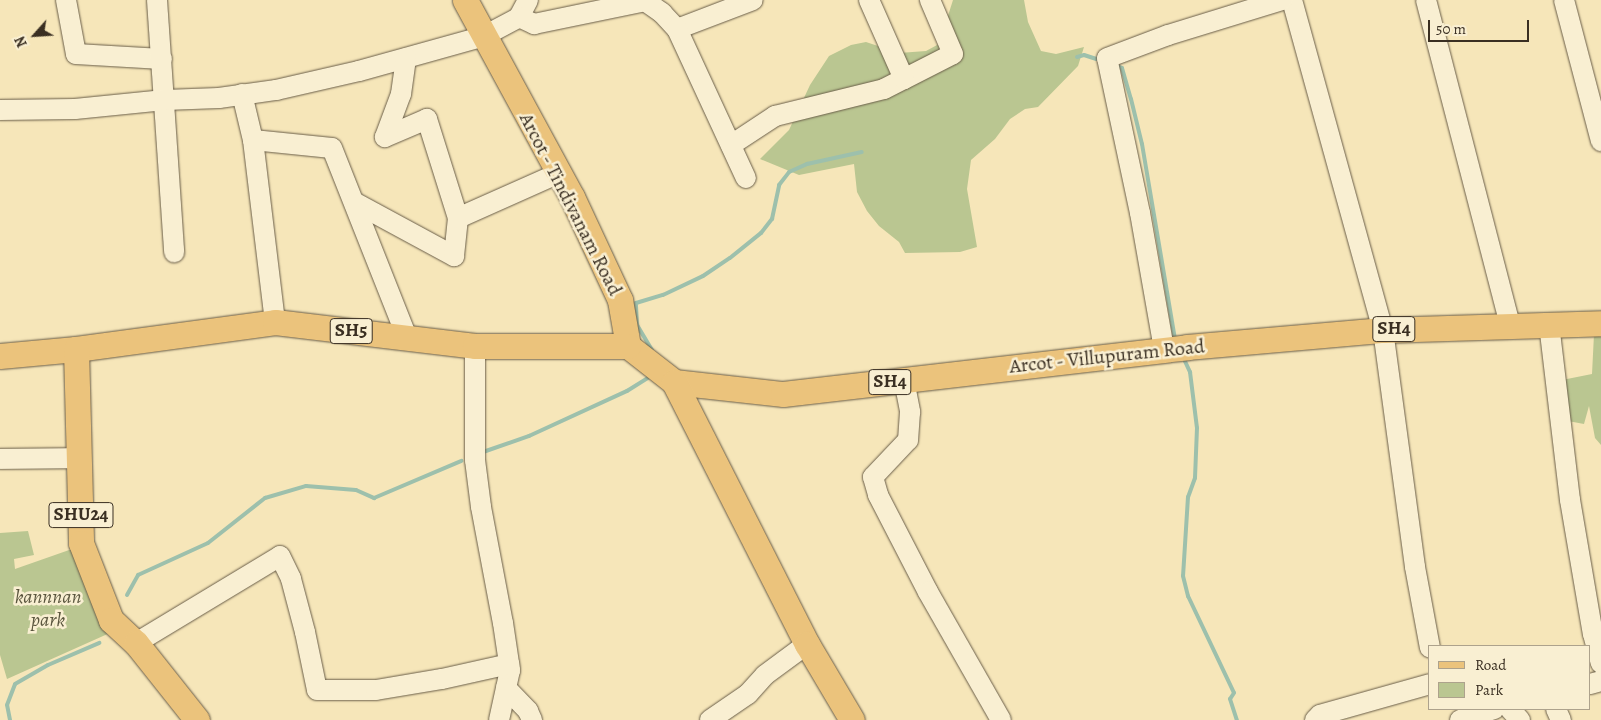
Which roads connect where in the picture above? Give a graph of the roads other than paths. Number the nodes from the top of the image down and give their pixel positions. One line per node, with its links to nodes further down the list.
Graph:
1 (66, 0): 16 (street)
2 (157, 0): 16 (street)
3 (465, 0): 14 (main road, Arcot - Tindivanam Road)
4 (868, 0): 17 (street)
5 (930, 0): 17 (street)
6 (1282, 0): 37 (street)
7 (1292, 0): 33 (street)
8 (1426, 0): 31 (street)
9 (1564, 0): 22 (street)
10 (645, 1): 12 (street); 13 (street)
11 (745, 1): 13 (street)
12 (524, 9): 14 (street)
13 (677, 29): 23 (street)
14 (484, 36): 15 (street); 24 (main road, Arcot - Tindivanam Road)
15 (406, 58): 18 (street); 27 (street)
16 (162, 59): 19 (street)
17 (904, 79): 23 (street)
18 (242, 94): 19 (street); 21 (street)
19 (165, 100): 20 (street); 28 (street)
20 (0, 110)
21 (254, 140): 26 (street); 29 (street)
22 (1601, 141)
23 (731, 145): 25 (street)
24 (559, 173): 27 (street); 36 (main road, Arcot - Tindivanam Road)
25 (746, 178)
26 (354, 202): 27 (street); 34 (street)
27 (458, 218)
28 (174, 252)
29 (275, 322): 34 (main road, SH5); 38 (main road, SH5)
30 (1601, 323): 32 (main road, Arcot - Villupuram Road / SH4)
31 (1510, 324): 32 (main road, Arcot - Villupuram Road / SH4); 33 (main road, Arcot - Villupuram Road / SH4)
32 (1549, 324): 47 (street)
33 (1384, 330): 37 (main road, Arcot - Villupuram Road / SH4); 46 (street)
34 (407, 337): 35 (main road, SH5)
35 (475, 346): 36 (main road, SH5); 49 (street)
36 (628, 346): 41 (main road)
37 (1176, 348): 40 (main road, Arcot - Villupuram Road / SH4)
38 (76, 349): 39 (main road); 42 (main road, SHU24)
39 (0, 356)
40 (904, 380): 41 (main road, Arcot - Villupuram Road / SH4); 59 (street)
41 (674, 382): 45 (main road)
42 (80, 458): 43 (street); 44 (main road, SHU24)
43 (0, 459)
44 (136, 643): 49 (street); 54 (main road, SHU24)
45 (807, 644): 57 (street); 58 (main road)
46 (1429, 645)
47 (1592, 645): 48 (street)
48 (1601, 663)
49 (509, 664): 51 (street)
50 (1428, 685): 60 (street)
51 (506, 688): 55 (street); 56 (street)
52 (1491, 710): 61 (street)
53 (1511, 710): 62 (street)
54 (196, 720)
55 (499, 720)
56 (532, 720)
57 (710, 720)
58 (852, 720)
59 (1001, 720)
60 (1315, 720)
61 (1460, 720)
62 (1520, 720)

